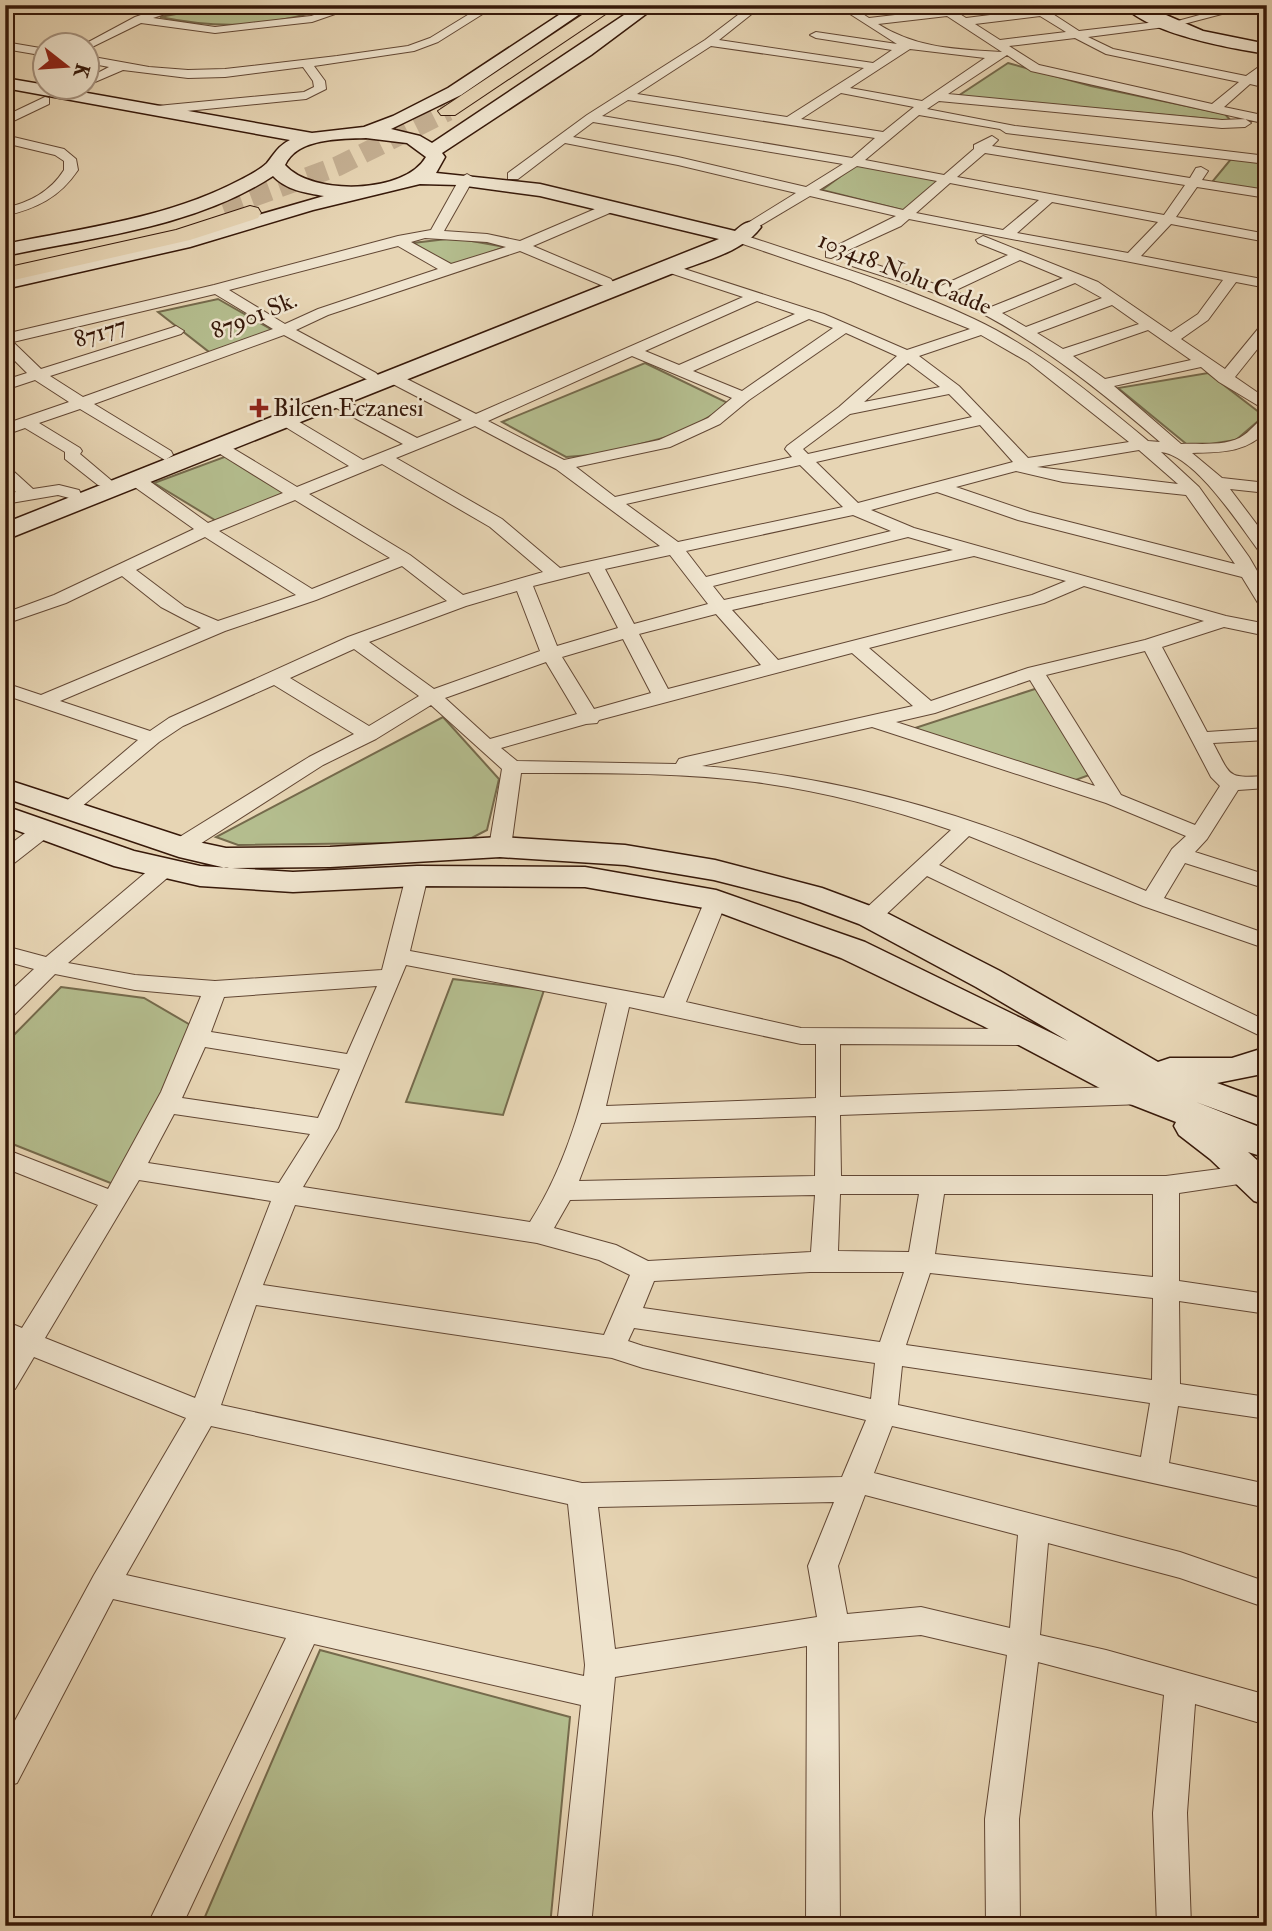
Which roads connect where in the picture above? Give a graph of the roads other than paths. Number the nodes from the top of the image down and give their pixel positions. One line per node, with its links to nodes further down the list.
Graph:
1 (13, 5): 16 (street)
2 (187, 5): 21 (street)
3 (356, 5): 21 (street)
4 (585, 5): 63 (street)
5 (610, 5): 63 (main road)
6 (631, 5): 64 (main road)
7 (650, 5): 64 (street)
8 (758, 5): 28 (street)
9 (872, 5): 19 (street)
10 (1031, 5): 18 (street)
11 (1131, 5): 24 (street)
12 (1149, 5): 24 (street)
13 (464, 7): 15 (street)
14 (1246, 7): 20 (street); 24 (street)
15 (489, 8): 37 (street)
16 (5, 9)
17 (943, 9): 22 (street); 23 (street)
18 (1043, 12): 23 (street); 26 (street)
19 (842, 13): 22 (street); 25 (street)
20 (1267, 13)
21 (139, 19): 27 (street)
22 (866, 22): 31 (street)
23 (965, 22): 34 (street)
24 (1173, 23): 26 (street); 29 (street); 32 (street)
25 (816, 35): 31 (street); 35 (street)
26 (1077, 35): 34 (street); 38 (street)
27 (102, 38)
28 (709, 42): 35 (street); 51 (street)
29 (1267, 43)
30 (5, 45): 33 (street)
31 (905, 47): 34 (street); 41 (street)
32 (1267, 49)
33 (32, 50)
34 (997, 50): 48 (street); 53 (street)
35 (789, 54): 41 (street)
36 (102, 63): 40 (street)
37 (306, 63): 40 (street); 61 (street)
38 (1162, 63): 42 (street); 48 (street)
39 (1267, 64): 44 (street)
40 (121, 66): 43 (street)
41 (872, 66): 49 (street)
42 (1201, 71): 44 (street); 54 (street)
43 (102, 75)
44 (1248, 80): 46 (street); 59 (street)
45 (5, 83): 47 (street)
46 (1267, 84)
47 (32, 86)
48 (1118, 88): 54 (street)
49 (838, 89): 60 (street); 66 (street)
50 (5, 93): 55 (street)
51 (628, 96): 62 (street); 66 (street)
52 (102, 97): 61 (street)
53 (938, 97): 58 (street); 60 (street)
54 (1160, 97): 59 (street)
55 (32, 98)
56 (43, 102): 65 (street)
57 (50, 102): 79 (street)
58 (1025, 105): 68 (street); 72 (street)
59 (1216, 107): 67 (street)
60 (920, 108): 68 (street); 70 (street)
61 (157, 110): 73 (street)
62 (590, 118): 74 (street); 78 (street)
63 (432, 119): 64 (street); 69 (street)
64 (471, 119): 76 (street)
65 (5, 121)
66 (790, 121): 70 (street)
67 (1267, 121): 72 (street)
68 (1007, 128): 72 (street); 75 (street)
69 (366, 132): 73 (street); 76 (street)
70 (884, 136): 78 (street)
71 (5, 138): 91 (street)
72 (1217, 138): 77 (street); 84 (street)
73 (312, 139): 79 (street)
74 (564, 139): 80 (street); 86 (street)
75 (979, 148): 83 (street); 84 (street)
76 (434, 156): 80 (street); 81 (street)
77 (1267, 160)
78 (855, 162): 83 (street); 86 (street)
79 (276, 163): 85 (street); 89 (street)
80 (513, 176): 98 (street)
81 (419, 178): 82 (street, 103418 Nolu Cadde); 85 (street)
82 (467, 178): 90 (street, 103418 Nolu Cadde); 97 (street)
83 (944, 178): 88 (street); 94 (street)
84 (1194, 181): 87 (street); 95 (street)
85 (370, 191): 93 (street)
86 (811, 191): 94 (street); 98 (street)
87 (1267, 194)
88 (1049, 198): 95 (street); 99 (street)
89 (229, 199): 93 (street); 103 (street); 107 (main road)
90 (614, 206): 98 (street, 103418 Nolu Cadde); 102 (street, 87901 Sk.)
91 (5, 212)
92 (250, 213): 110 (main road)
93 (286, 213): 114 (street)
94 (904, 215): 96 (street); 104 (street)
95 (1167, 220): 100 (street); 106 (street)
96 (938, 222): 99 (street); 105 (street)
97 (436, 233): 101 (street); 102 (street)
98 (737, 233): 104 (street); 108 (street); 113 (street); 127 (street, 103418 Nolu Cadde)
99 (1007, 234): 106 (street)
100 (1267, 238)
101 (398, 240): 109 (street); 116 (street)
102 (521, 246): 109 (street, 87901 Sk.); 113 (street)
103 (5, 250)
104 (831, 254): 117 (street)
105 (1019, 254): 111 (street); 117 (street)
106 (1132, 257): 112 (street)
107 (5, 260)
108 (669, 268): 118 (street); 139 (street)
109 (449, 269): 126 (street, 87901 Sk.)
110 (5, 275)
111 (1077, 277): 119 (street); 121 (street)
112 (1233, 278): 115 (street); 130 (street)
113 (606, 282): 139 (street)
114 (5, 283)
115 (1267, 284)
116 (217, 289): 120 (street); 126 (street)
117 (942, 291): 121 (street)
118 (754, 297): 122 (street); 132 (street)
119 (1114, 299): 123 (street); 129 (street)
120 (149, 305): 128 (street); 131 (street)
121 (991, 312): 129 (street)
122 (807, 314): 125 (street); 137 (street)
123 (1152, 324): 130 (street); 134 (street)
124 (1267, 327): 140 (street)
125 (843, 328): 133 (street); 144 (street)
126 (287, 329): 135 (street, 87901 Sk.); 139 (street)
127 (982, 330): 133 (street); 159 (street, 103418 Nolu Cadde)
128 (176, 331): 135 (street); 138 (street, 87177)
129 (1026, 332): 134 (street)
130 (1172, 338): 136 (street)
131 (5, 341): 138 (street)
132 (630, 350): 137 (street); 151 (street)
133 (907, 355): 143 (street); 148 (street)
134 (1062, 355): 141 (street)
135 (211, 357): 146 (street, 87901 Sk.)
136 (1202, 362): 140 (street); 141 (street)
137 (681, 370): 144 (street)
138 (39, 376): 142 (street, 87177); 146 (street)
139 (382, 377): 145 (street); 151 (street); 161 (street)
140 (1225, 379): 147 (street)
141 (1102, 384): 160 (street)
142 (5, 385)
143 (953, 389): 148 (street); 150 (street)
144 (743, 397): 164 (street)
145 (335, 401): 149 (street); 157 (street)
146 (81, 403): 153 (street, 87901 Sk.); 161 (street)
147 (1267, 406)
148 (845, 410): 163 (street)
149 (285, 420): 158 (street); 166 (street)
150 (982, 420): 163 (street); 165 (street)
151 (474, 421): 157 (street); 164 (street)
152 (1267, 422): 155 (street)
153 (27, 423): 154 (street, 87901 Sk.); 169 (street)
154 (5, 430)
155 (1249, 440): 156 (street); 160 (street)
156 (1267, 444)
157 (417, 445): 162 (street)
158 (218, 446): 168 (street); 174 (street)
159 (1142, 446): 160 (street); 165 (street); 173 (street, 103418 Nolu Cadde)
160 (1177, 449): 170 (street)
161 (165, 454): 169 (street)
162 (382, 457): 166 (street); 192 (street)
163 (802, 459): 178 (street); 179 (street)
164 (562, 465): 178 (street)
165 (1020, 465): 171 (street); 173 (street)
166 (362, 466): 174 (street)
167 (5, 473): 176 (street)
168 (135, 479): 182 (street); 184 (street)
169 (104, 481): 175 (street)
170 (1217, 483): 172 (street); 181 (street)
171 (938, 487): 179 (street); 191 (street)
172 (1267, 488)
173 (1193, 491): 191 (street, 103418 Nolu Cadde)
174 (297, 493): 182 (street); 188 (street)
175 (73, 494): 176 (street); 180 (street)
176 (28, 495): 177 (street)
177 (5, 499)
178 (614, 502): 185 (street)
179 (855, 509): 183 (street); 185 (street)
180 (5, 521)
181 (1259, 529): 186 (street)
182 (206, 530): 190 (street); 196 (street)
183 (908, 532): 187 (street); 195 (street)
184 (5, 533)
185 (674, 548): 189 (street); 195 (street)
186 (1267, 550)
187 (971, 551): 193 (street); 199 (street)
188 (404, 559): 196 (street); 197 (street)
189 (594, 565): 192 (street); 204 (street)
190 (122, 568): 200 (street); 202 (street)
191 (1248, 573): 198 (street, 103418 Nolu Cadde)
192 (556, 574): 194 (street)
193 (1083, 580): 201 (street); 207 (street)
194 (523, 583): 197 (street); 208 (street)
195 (701, 584): 199 (street)
196 (310, 596): 202 (street)
197 (460, 602): 205 (street)
198 (1267, 604)
199 (720, 607): 204 (street); 209 (street)
200 (5, 619)
201 (1223, 621): 203 (street); 206 (street)
202 (218, 627): 215 (street)
203 (1267, 630)
204 (629, 631): 208 (street); 214 (street)
205 (355, 641): 211 (street); 213 (street)
206 (1151, 644): 210 (street); 222 (street)
207 (855, 646): 209 (street); 216 (street)
208 (551, 654): 213 (street); 217 (street)
209 (773, 667): 214 (street)
210 (1035, 672): 216 (street); 229 (street)
211 (275, 677): 220 (street); 221 (street)
212 (5, 689): 215 (street)
213 (432, 695): 220 (street); 223 (street)
214 (662, 696): 217 (street)
215 (43, 701): 221 (street)
216 (928, 709): 218 (street)
217 (590, 719): 223 (street)
218 (873, 721): 225 (street); 229 (street)
219 (1267, 734): 222 (street)
220 (369, 735): 236 (street)
221 (152, 738): 231 (street)
222 (1200, 738): 227 (street)
223 (486, 746): 224 (street)
224 (512, 767): 225 (street); 234 (street)
225 (663, 769): 232 (street)
226 (1267, 782): 227 (street)
227 (1231, 783): 233 (street)
228 (5, 788): 231 (street)
229 (1113, 799): 233 (street)
230 (5, 815): 231 (street)
231 (55, 819): 236 (street); 237 (street)
232 (966, 827): 238 (street); 242 (street)
233 (1200, 834): 235 (street)
234 (500, 847): 236 (street); 243 (street)
235 (1180, 855): 240 (street); 242 (street)
236 (173, 857): 239 (street); 247 (street)
237 (5, 859)
238 (924, 866): 243 (street); 252 (street)
239 (417, 876): 241 (street); 246 (street)
240 (1267, 882)
241 (716, 900): 250 (street); 254 (street)
242 (1151, 901): 244 (street)
243 (870, 917): 258 (street)
244 (1267, 942)
245 (5, 953): 247 (street)
246 (394, 966): 248 (street); 249 (street); 257 (street)
247 (49, 967): 248 (street); 251 (street)
248 (215, 989): 255 (street)
249 (620, 997): 250 (street); 261 (street)
250 (672, 1007): 253 (street)
251 (5, 1010)
252 (1267, 1031)
253 (828, 1036): 254 (street); 260 (street)
254 (1030, 1037): 258 (street)
255 (199, 1038): 257 (street); 259 (street)
256 (1267, 1059): 258 (street)
257 (353, 1063): 263 (street)
258 (1148, 1089): 260 (street); 262 (street); 266 (street)
259 (166, 1104): 263 (street); 265 (street)
260 (828, 1105): 261 (street); 267 (street)
261 (592, 1115): 270 (street)
262 (1267, 1115)
263 (326, 1128): 271 (street)
264 (5, 1158): 272 (street)
265 (134, 1170): 271 (street); 272 (street)
266 (1261, 1170): 269 (street)
267 (828, 1185): 268 (street); 270 (street); 274 (street)
268 (933, 1185): 269 (street); 275 (street)
269 (1166, 1185): 277 (street)
270 (563, 1191): 273 (street)
271 (286, 1194): 273 (street); 278 (street)
272 (113, 1201): 281 (street)
273 (537, 1233): 276 (street)
274 (824, 1263): 275 (street); 276 (street)
275 (920, 1263): 277 (street); 283 (street)
276 (645, 1271): 280 (street)
277 (1166, 1289): 279 (street); 285 (street)
278 (247, 1293): 282 (street); 287 (street)
279 (1267, 1304)
280 (627, 1316): 282 (street); 283 (street)
281 (16, 1337): 284 (street); 287 (street)
282 (612, 1347): 288 (street)
283 (890, 1353): 285 (street); 288 (street)
284 (5, 1381)
285 (1166, 1393): 286 (street); 289 (street)
286 (1267, 1409)
287 (204, 1413): 291 (street); 294 (street)
288 (883, 1413): 289 (street); 290 (street)
289 (1153, 1473): 292 (street)
290 (853, 1484): 291 (street); 293 (street); 297 (street)
291 (582, 1495): 299 (street)
292 (1267, 1496)
293 (1034, 1527): 295 (street); 298 (street)
294 (104, 1584): 296 (street); 302 (street)
295 (1267, 1595)
296 (305, 1630): 299 (street); 303 (street)
297 (828, 1630): 298 (street); 299 (street); 305 (street)
298 (1024, 1646): 300 (street); 306 (street)
299 (599, 1680): 304 (street)
300 (1181, 1687): 301 (street); 307 (street)
301 (1267, 1710)
302 (5, 1772)
303 (164, 1926)
304 (574, 1926)
305 (823, 1926)
306 (1003, 1926)
307 (1174, 1926)

